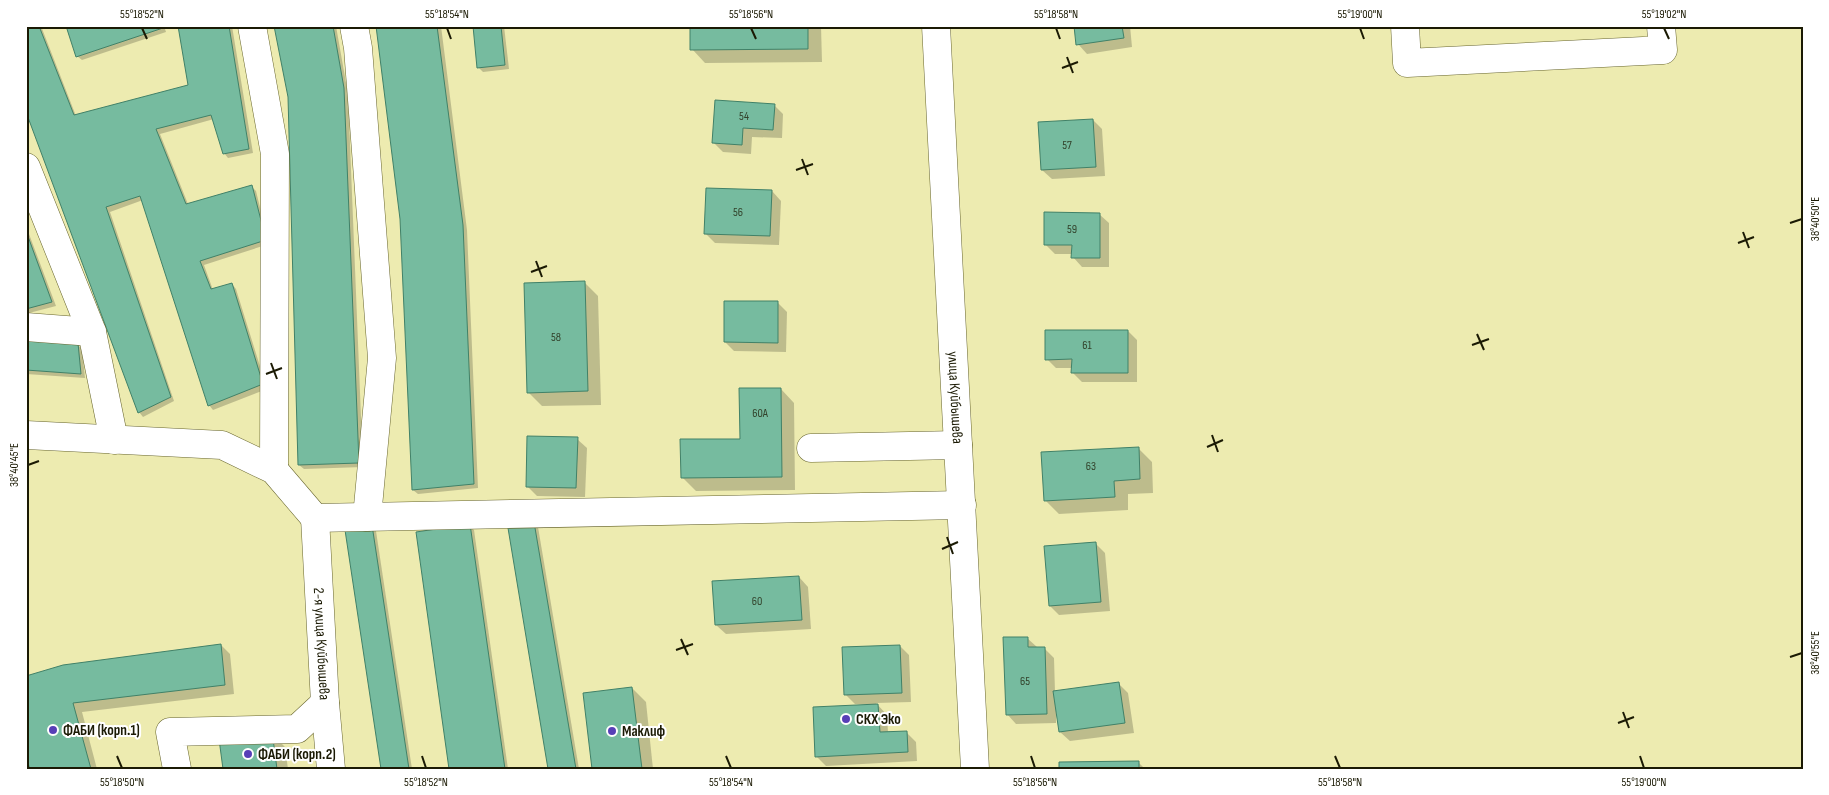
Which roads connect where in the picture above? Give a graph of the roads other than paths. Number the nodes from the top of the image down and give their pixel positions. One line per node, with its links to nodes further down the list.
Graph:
1 (252, 26): 13 (street)
2 (354, 26): 15 (street)
3 (936, 26): 11 (street, улица Куйбышева)
4 (1405, 26): 5 (street)
5 (1662, 26)
6 (26, 167): 8 (street)
7 (26, 327): 8 (street)
8 (92, 332): 10 (street)
9 (26, 435): 10 (street)
10 (114, 440): 13 (street)
11 (958, 445): 12 (street); 14 (street, улица Куйбышева)
12 (811, 448)
13 (274, 470): 16 (street)
14 (962, 505): 15 (street); 20 (street, улица Куйбышева)
15 (367, 517): 16 (street)
16 (315, 518): 17 (street, 2-я улица Куйбышева)
17 (325, 703): 18 (street); 19 (street, 2-я улица Куйбышева)
18 (177, 769)
19 (331, 769)
20 (976, 769)

